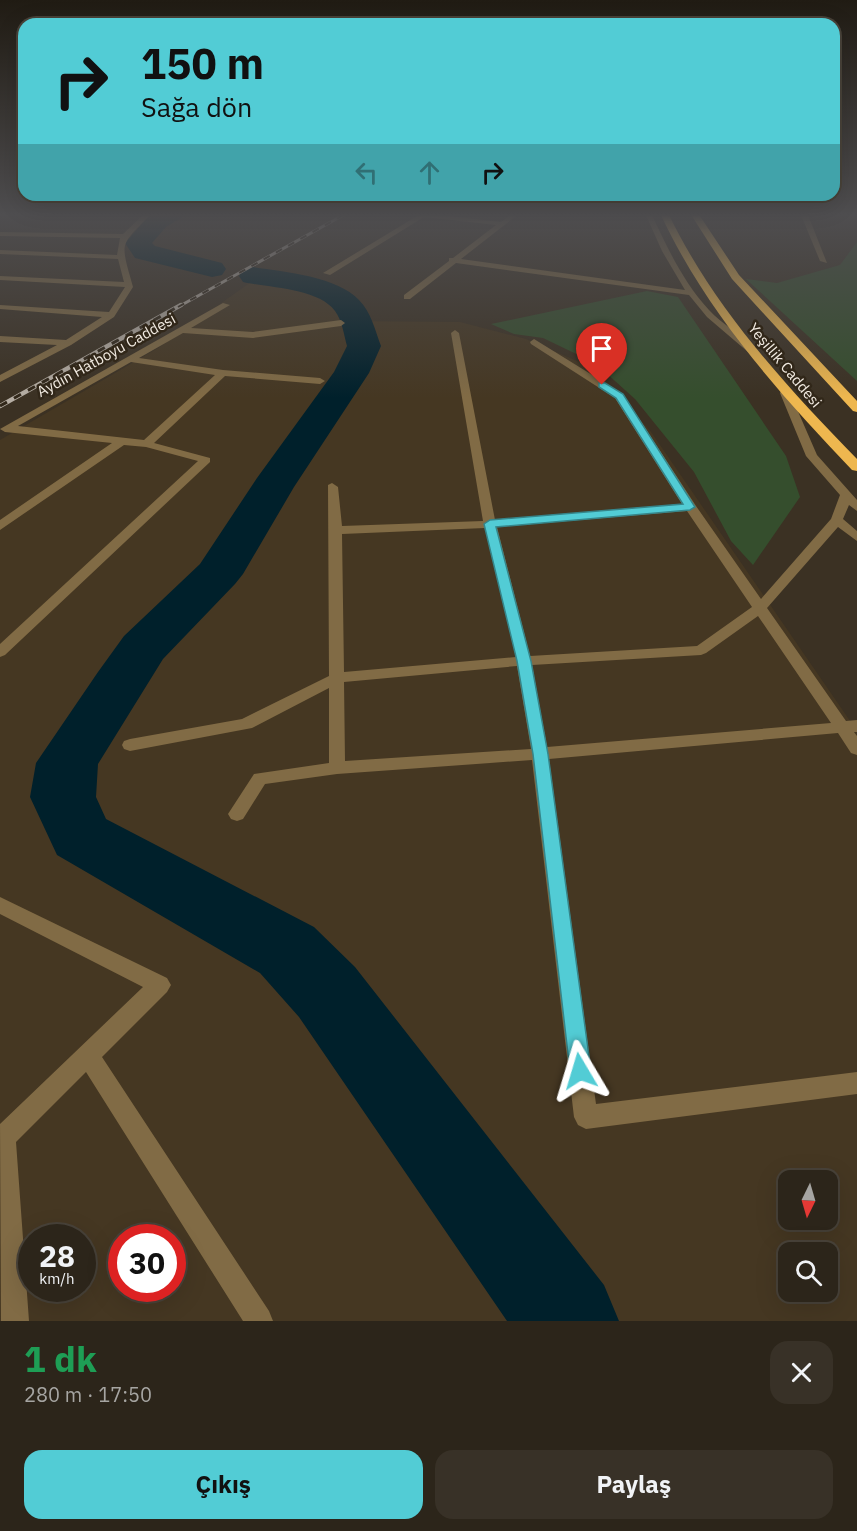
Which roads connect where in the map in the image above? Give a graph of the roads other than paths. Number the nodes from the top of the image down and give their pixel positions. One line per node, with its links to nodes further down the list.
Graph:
1 (126, 275): 8 (street)
2 (434, 275): 10 (street)
3 (559, 275): 9 (street)
4 (681, 275): 9 (street)
5 (697, 275): 20 (highway, Yeşillik Caddesi)
6 (733, 275): 26 (highway, Yeşillik Caddesi)
7 (0, 278): 8 (street)
8 (129, 286): 13 (street, Aydın Hatboyu Caddesi)
9 (692, 293): 20 (street)
10 (406, 297)
11 (226, 304): 15 (street, Aydın Hatboyu Caddesi)
12 (0, 308): 13 (street)
13 (111, 315): 19 (street, Aydın Hatboyu Caddesi)
14 (341, 323): 15 (street)
15 (182, 330): 21 (street, Aydın Hatboyu Caddesi)
16 (455, 333): 36 (street)
17 (0, 339): 19 (street)
18 (534, 342): 33 (street)
19 (68, 343): 23 (street, Aydın Hatboyu Caddesi)
20 (751, 350): 25 (highway, Yeşillik Caddesi)
21 (127, 359): 22 (street); 27 (street, Aydın Hatboyu Caddesi)
22 (223, 373): 24 (street); 29 (street)
23 (0, 379)
24 (320, 381)
25 (785, 393): 30 (highway, Yeşillik Caddesi); 32 (street)
26 (857, 408)
27 (4, 430): 28 (street)
28 (120, 443): 29 (street); 37 (street)
29 (146, 444): 41 (street)
30 (857, 467)
31 (332, 487): 38 (street)
32 (846, 495): 34 (street); 35 (street)
33 (690, 507): 36 (street); 40 (street)
34 (857, 507)
35 (837, 520): 39 (street); 40 (street)
36 (490, 524): 38 (street); 42 (street)
37 (0, 526)
38 (336, 530): 43 (street)
39 (857, 537)
40 (760, 608): 42 (street); 44 (street)
41 (0, 652)
42 (524, 661): 43 (street); 47 (street)
43 (337, 678): 45 (street); 48 (street)
44 (850, 727): 46 (street); 47 (street)
45 (130, 745)
46 (857, 749)
47 (540, 754): 48 (street); 52 (street)
48 (337, 768): 49 (street)
49 (237, 814)
50 (0, 905): 51 (street)
51 (88, 1057): 53 (street); 55 (street)
52 (857, 1083)
53 (2, 1140): 54 (street)
54 (15, 1321)
55 (259, 1321)

